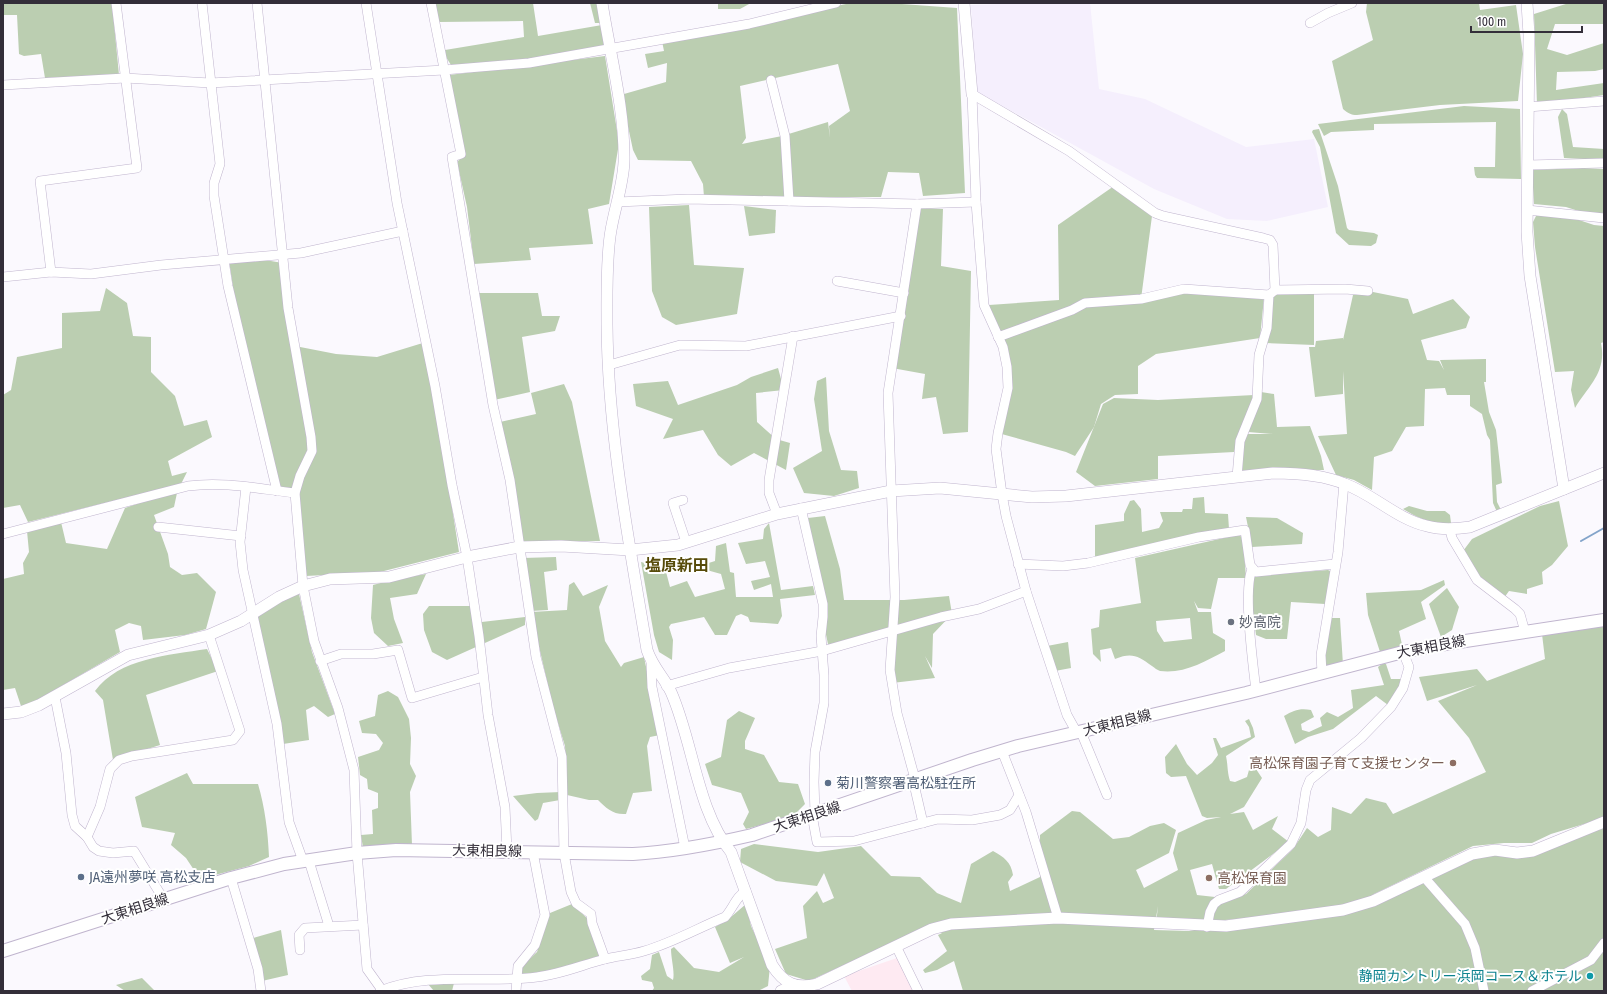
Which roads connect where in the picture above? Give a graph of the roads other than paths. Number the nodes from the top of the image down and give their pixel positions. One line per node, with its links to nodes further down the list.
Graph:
1 (116, 3): 15 (street)
2 (202, 3): 18 (street)
3 (257, 3): 17 (street)
4 (366, 3): 14 (street)
5 (431, 3): 13 (street)
6 (602, 3): 12 (street)
7 (836, 3): 12 (street)
8 (964, 3): 20 (street)
9 (1352, 3): 11 (street)
10 (1527, 3): 22 (street)
11 (1310, 23)
12 (609, 50): 13 (street); 26 (street)
13 (444, 70): 14 (street); 61 (street)
14 (377, 74): 17 (street); 31 (street)
15 (124, 78): 18 (street); 19 (street); 34 (street)
16 (771, 80): 25 (street)
17 (265, 81): 18 (street); 32 (street)
18 (210, 83): 33 (street)
19 (3, 85)
20 (972, 94): 27 (street); 37 (street)
21 (1604, 101): 22 (street)
22 (1528, 107): 24 (street)
23 (1604, 163): 24 (street)
24 (1528, 165): 29 (street)
25 (789, 201): 26 (street); 28 (street)
26 (616, 202): 43 (street)
27 (976, 202): 28 (street); 42 (street)
28 (917, 204): 39 (street)
29 (1527, 210): 30 (street); 48 (street)
30 (1604, 218)
31 (403, 231): 32 (street); 63 (street)
32 (282, 254): 33 (street); 51 (street)
33 (224, 259): 34 (street); 49 (street)
34 (51, 272): 35 (street)
35 (3, 277)
36 (837, 281): 39 (street)
37 (1272, 292): 38 (street); 42 (street); 45 (street)
38 (1368, 292)
39 (904, 293): 40 (street)
40 (901, 316): 41 (street); 50 (street)
41 (793, 336): 43 (street); 55 (street)
42 (998, 337): 52 (street)
43 (610, 365): 62 (street)
44 (1604, 473): 48 (street)
45 (1237, 477): 46 (street); 52 (street)
46 (1344, 483): 57 (street); 65 (street)
47 (246, 487): 49 (street); 58 (street); 59 (street)
48 (1564, 489): 57 (street)
49 (277, 491): 51 (street)
50 (891, 491): 52 (street); 54 (street); 71 (street)
51 (295, 494): 67 (street)
52 (1002, 494): 64 (street)
53 (683, 500): 60 (street)
54 (801, 508): 55 (street); 74 (street)
55 (777, 514): 60 (street)
56 (158, 527): 59 (street)
57 (1450, 530): 72 (street)
58 (3, 534)
59 (241, 536): 69 (street)
60 (686, 542): 62 (street)
61 (519, 547): 62 (street); 63 (street); 98 (street)
62 (630, 550): 77 (street)
63 (467, 557): 67 (street); 79 (street)
64 (1018, 564): 66 (street); 68 (street)
65 (1335, 564): 66 (street); 78 (street)
66 (1252, 569): 81 (street)
67 (303, 586): 69 (street); 76 (street)
68 (1026, 591): 71 (street); 84 (street)
69 (254, 613): 73 (street); 99 (street)
70 (1604, 620): 72 (main road, 大東相良線)
71 (893, 630): 74 (street); 86 (street)
72 (1525, 632): 75 (main road, 大東相良線)
73 (209, 635): 82 (street); 92 (street)
74 (822, 651): 80 (street); 89 (street)
75 (1403, 652): 78 (main road, 大東相良線); 107 (street)
76 (320, 661): 79 (street); 97 (street)
77 (651, 663): 80 (street); 94 (street)
78 (1322, 673): 81 (main road, 大東相良線)
79 (483, 677): 95 (street)
80 (666, 686): 93 (street)
81 (1256, 691): 84 (main road, 大東相良線)
82 (55, 697): 83 (street); 92 (street)
83 (3, 714)
84 (1079, 732): 85 (main road, 大東相良線); 88 (street)
85 (1002, 750): 86 (main road, 大東相良線); 87 (street)
86 (914, 780): 89 (main road, 大東相良線); 91 (street)
87 (1019, 795): 91 (street); 104 (street)
88 (1107, 795)
89 (814, 815): 91 (street); 93 (main road, 大東相良線)
90 (1604, 822): 100 (street)
91 (923, 823)
92 (87, 836): 103 (street)
93 (723, 842): 94 (main road, 大東相良線); 102 (street)
94 (685, 848): 98 (main road, 大東相良線)
95 (507, 851): 96 (main road, 大東相良線); 97 (main road, 大東相良線)
96 (533, 852): 98 (main road, 大東相良線); 113 (street)
97 (357, 853): 99 (main road, 大東相良線); 105 (street)
98 (564, 853): 112 (street)
99 (306, 861): 101 (main road, 大東相良線); 106 (street)
100 (1424, 877): 107 (street); 120 (street)
101 (231, 878): 103 (main road, 大東相良線); 115 (street)
102 (746, 891): 112 (street); 114 (street)
103 (164, 900): 111 (main road, 大東相良線)
104 (1058, 918): 107 (street); 109 (street)
105 (363, 925): 106 (street); 116 (street)
106 (329, 926): 110 (street)
107 (1207, 927)
108 (1604, 943): 121 (street)
109 (896, 946): 114 (street); 119 (street)
110 (300, 950)
111 (3, 951)
112 (605, 959): 113 (street)
113 (517, 980): 116 (street); 117 (street)
114 (794, 985): 118 (street)
115 (261, 991)
116 (381, 991)
117 (516, 991)
118 (781, 991)
119 (918, 991)
120 (1484, 991)
121 (1532, 991)

